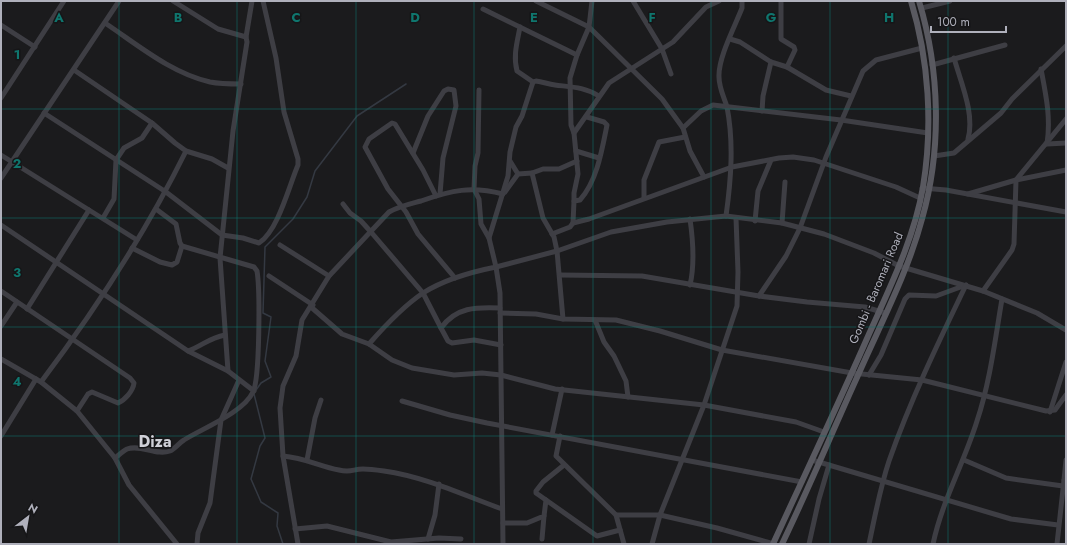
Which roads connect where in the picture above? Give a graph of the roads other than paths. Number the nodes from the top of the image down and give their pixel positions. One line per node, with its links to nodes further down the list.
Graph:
1 (64, 1): 26 (street)
2 (119, 1): 18 (street)
3 (173, 1): 22 (street)
4 (252, 1): 22 (street)
5 (263, 1): 107 (street)
6 (536, 1): 21 (street)
7 (592, 1): 21 (street)
8 (632, 1): 28 (street)
9 (719, 1): 15 (street)
10 (742, 1): 23 (street)
11 (781, 1): 33 (street)
12 (911, 1): 27 (main road, Gombi - Baromari Road)
13 (919, 1): 16 (main road, Gombi - Baromari Road)
14 (950, 1): 16 (street)
15 (706, 4): 28 (street)
16 (922, 8): 32 (main road, Gombi - Baromari Road)
17 (483, 9): 20 (street)
18 (105, 23): 36 (street); 39 (street)
19 (1, 25): 26 (street)
20 (520, 27): 29 (street); 38 (street)
21 (589, 27): 29 (street); 34 (street)
22 (246, 37): 39 (street)
23 (730, 39): 31 (street); 45 (street)
24 (1005, 45): 30 (street)
25 (1066, 46): 35 (street)
26 (35, 47): 44 (street)
27 (922, 48): 43 (street); 54 (main road, Gombi - Baromari Road)
28 (662, 49): 34 (street); 37 (street)
29 (577, 55): 40 (street)
30 (954, 58): 32 (street); 56 (street)
31 (771, 62): 33 (street); 46 (street)
32 (932, 65): 63 (main road, Gombi - Baromari Road)
33 (787, 67): 43 (street)
34 (629, 68): 42 (street); 52 (street)
35 (1041, 69): 56 (street); 58 (street)
36 (74, 70): 47 (street); 51 (street)
37 (671, 74)
38 (533, 82): 40 (street); 67 (street)
39 (242, 84): 72 (street)
40 (570, 85): 42 (street); 53 (street)
41 (479, 90): 81 (street)
42 (599, 96): 48 (street)
43 (851, 96): 50 (street)
44 (1, 98)
45 (727, 108): 46 (street); 52 (street); 71 (street)
46 (762, 111): 50 (street)
47 (44, 113): 65 (street); 69 (street)
48 (587, 117): 53 (street); 64 (street)
49 (1066, 119): 58 (street)
50 (841, 120): 54 (street); 70 (street)
51 (152, 123): 59 (street); 65 (street)
52 (683, 128): 55 (street)
53 (574, 133): 60 (street)
54 (928, 133): 80 (main road, Gombi - Baromari Road)
55 (685, 137): 76 (street); 87 (street)
56 (968, 140): 63 (street)
57 (1066, 143): 58 (street)
58 (1047, 144): 78 (street)
59 (186, 151): 72 (street); 83 (street)
60 (576, 151): 64 (street); 68 (street)
61 (412, 153): 86 (street); 86 (street); 92 (street)
62 (1, 155): 69 (street)
63 (934, 156): 82 (main road, Gombi - Baromari Road)
64 (599, 158): 89 (street)
65 (116, 160): 83 (street); 97 (street)
66 (770, 160): 70 (street); 71 (street); 100 (street)
67 (510, 161): 75 (street); 84 (street)
68 (577, 161): 74 (street); 89 (street)
69 (12, 162): 77 (street); 94 (street)
70 (824, 164): 88 (street); 104 (street)
71 (732, 167): 76 (street); 96 (street)
72 (228, 168): 107 (street)
73 (1066, 170): 78 (street)
74 (532, 173): 75 (street); 106 (street)
75 (518, 174): 84 (street)
76 (704, 177): 87 (street)
77 (1, 178)
78 (1016, 180): 85 (street); 91 (street)
79 (785, 182): 102 (street)
80 (922, 188): 82 (street); 88 (main road, Gombi - Baromari Road)
81 (474, 189): 84 (street); 86 (street); 108 (street)
82 (930, 189): 85 (street); 117 (main road, Gombi - Baromari Road)
83 (166, 192): 93 (street); 107 (street)
84 (504, 194): 108 (street)
85 (966, 194): 91 (street)
86 (438, 195): 92 (street)
87 (644, 198): 101 (street)
88 (920, 198): 117 (main road, Gombi - Baromari Road)
89 (574, 201): 101 (street)
90 (343, 204): 105 (street)
91 (1014, 204): 95 (street); 125 (street)
92 (402, 205): 105 (street); 121 (street)
93 (156, 209): 109 (street); 111 (street)
94 (89, 210): 97 (street); 115 (street)
95 (1066, 212)
96 (726, 216): 98 (street); 99 (street)
97 (103, 218): 109 (street)
98 (736, 218): 100 (street); 128 (street)
99 (690, 219): 113 (street); 122 (street)
100 (754, 220): 102 (street)
101 (573, 223): 106 (street)
102 (782, 223): 104 (street)
103 (1, 225): 115 (street)
104 (800, 228): 117 (street); 129 (street)
105 (371, 232): 120 (street); 127 (street)
106 (552, 234): 113 (street)
107 (222, 236): 114 (street)
108 (489, 238): 116 (street)
109 (137, 240): 112 (street)
110 (280, 245): 120 (street)
111 (182, 246): 112 (street); 114 (street)
112 (132, 248): 126 (street)
113 (557, 251): 116 (street); 118 (street)
114 (220, 258): 141 (street); 158 (street)
115 (57, 262): 126 (street); 133 (street)
116 (496, 267): 121 (street); 134 (street)
117 (902, 267): 123 (street); 135 (main road, Gombi - Baromari Road)
118 (560, 275): 122 (street); 136 (street)
119 (269, 276): 132 (street)
120 (329, 276): 132 (street)
121 (455, 278): 127 (street)
122 (690, 285): 128 (street)
123 (966, 285): 125 (street); 152 (street); 155 (street)
124 (1, 291): 131 (street)
125 (983, 291): 130 (street)
126 (104, 292): 142 (street); 145 (street)
127 (423, 293): 139 (street); 143 (street)
128 (737, 293): 129 (street); 146 (street)
129 (759, 296): 135 (street)
130 (1002, 299): 140 (street); 160 (street)
131 (17, 302): 133 (street); 138 (street)
132 (312, 306): 143 (street); 173 (street)
133 (27, 309): 142 (street)
134 (500, 310): 136 (street); 139 (street); 144 (street)
135 (882, 312): 150 (main road, Gombi - Baromari Road)
136 (564, 319): 137 (street)
137 (595, 320): 146 (street); 161 (street)
138 (1, 326)
139 (441, 328): 144 (street)
140 (1066, 330)
141 (225, 335): 145 (street); 149 (street)
142 (73, 340): 156 (street); 165 (street)
143 (369, 344): 151 (street)
144 (501, 345): 151 (street)
145 (188, 350): 149 (street)
146 (722, 350): 150 (street); 164 (street)
147 (1, 360): 153 (street)
148 (1066, 362): 166 (street)
149 (228, 371): 154 (street)
150 (855, 373): 152 (street); 169 (main road, Gombi - Baromari Road); 180 (main road, Gombi - Baromari Road)
151 (501, 375): 157 (street); 168 (street)
152 (869, 375): 155 (street)
153 (36, 379): 156 (street); 171 (street)
154 (239, 380): 158 (street); 167 (street)
155 (922, 380): 160 (street); 184 (street)
156 (41, 382): 165 (street)
157 (562, 389): 161 (street); 170 (street)
158 (254, 391): 167 (street)
159 (1066, 395): 166 (street)
160 (985, 396): 166 (street); 178 (street)
161 (628, 397): 164 (street)
162 (321, 400): 175 (street)
163 (402, 401): 168 (street)
164 (704, 405): 169 (street); 176 (street)
165 (77, 411): 174 (street)
166 (1050, 412)
167 (221, 420): 174 (street); 201 (street)
168 (502, 425): 170 (street); 189 (street)
169 (824, 432): 177 (main road, Gombi - Baromari Road)
170 (552, 435): 172 (street)
171 (1, 436)
172 (560, 436): 176 (street); 181 (street)
173 (283, 456): 175 (street); 195 (street)
174 (115, 458): 200 (street)
175 (307, 460): 186 (street)
176 (683, 460): 183 (street); 191 (street)
177 (812, 460): 180 (street); 183 (main road, Gombi - Baromari Road)
178 (964, 460): 185 (street); 188 (street)
179 (1066, 460): 185 (street)
180 (819, 462): 182 (street); 207 (main road, Gombi - Baromari Road)
181 (564, 465): 187 (street); 190 (street)
182 (829, 465): 184 (street); 208 (street)
183 (802, 482): 206 (main road, Gombi - Baromari Road)
184 (883, 482): 188 (street); 209 (street)
185 (1064, 482): 194 (street)
186 (439, 484): 189 (street); 198 (street)
187 (546, 500): 192 (street); 196 (street)
188 (946, 500): 194 (street); 210 (street)
189 (502, 509): 193 (street)
190 (616, 515): 191 (street); 196 (street)
191 (660, 515): 205 (street); 206 (street)
192 (544, 516): 193 (street); 197 (street)
193 (503, 523): 203 (street)
194 (1058, 525): 211 (street)
195 (295, 529): 198 (street); 202 (street)
196 (620, 530): 204 (street)
197 (542, 538)
198 (428, 539): 199 (street)
199 (461, 539)
200 (177, 544)
201 (198, 544)
202 (298, 544)
203 (503, 544)
204 (624, 544)
205 (652, 544)
206 (774, 544)
207 (782, 544)
208 (809, 544)
209 (869, 544)
210 (933, 544)
211 (1057, 544)

